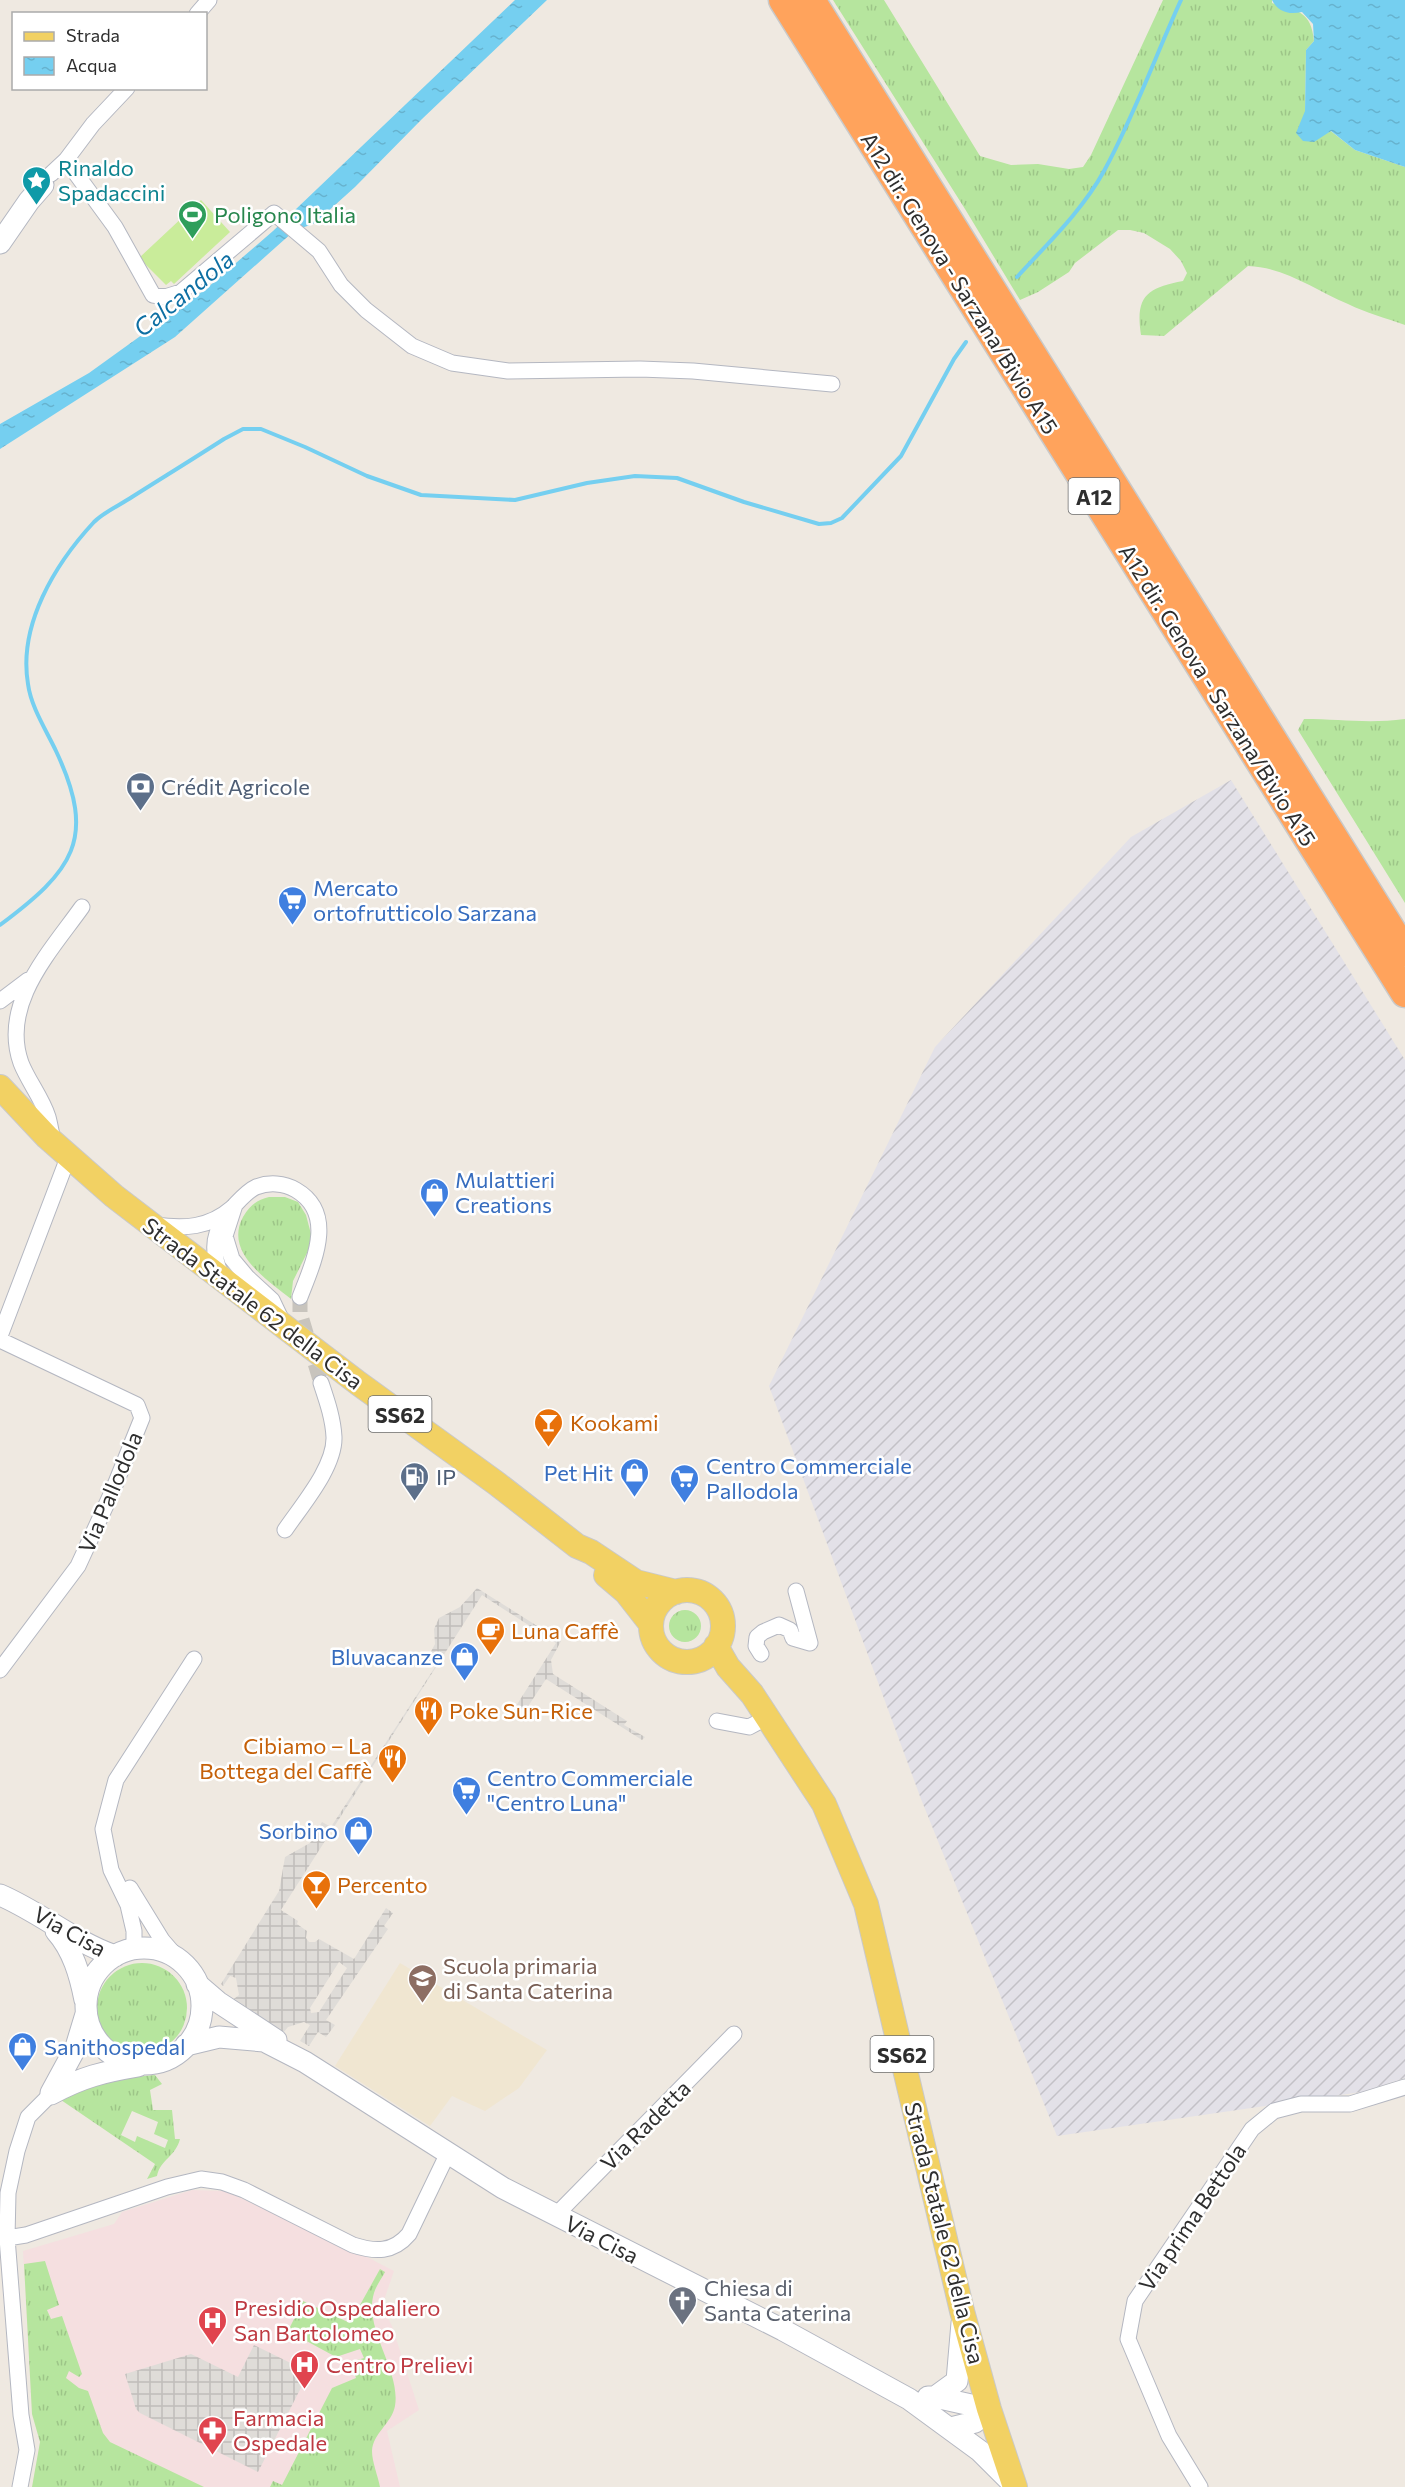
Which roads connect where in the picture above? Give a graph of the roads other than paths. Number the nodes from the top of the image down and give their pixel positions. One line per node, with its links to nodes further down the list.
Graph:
1 (209, 0): 4 (street)
2 (783, 0): 13 (highway, A12 dir. Genova - Sarzana/Bivio A15 / A12)
3 (811, 0): 11 (highway, A12)
4 (199, 12)
5 (125, 90): 6 (street)
6 (66, 160): 7 (street); 9 (street)
7 (47, 180): 8 (street)
8 (0, 243)
9 (832, 384)
10 (82, 908): 12 (street)
11 (1405, 952)
12 (28, 980): 14 (street); 16 (street)
13 (1405, 993)
14 (0, 1002)
15 (0, 1087): 16 (main road, Strada Statale 62 della Cisa / SS62)
16 (61, 1149): 18 (main road, Strada Statale 62 della Cisa / SS62); 22 (street, Via Pallodola)
17 (235, 1204): 18 (street); 19 (street); 20 (street); 21 (street)
18 (150, 1224): 19 (main road, Strada Statale 62 della Cisa / SS62)
19 (224, 1281): 21 (main road, Strada Statale 62 della Cisa / SS62)
20 (300, 1297)
21 (284, 1324): 25 (main road, Strada Statale 62 della Cisa / SS62)
22 (0, 1338): 33 (street, Via Pallodola)
23 (321, 1383): 24 (street)
24 (285, 1530)
25 (577, 1546): 27 (main road, Strada Statale 62 della Cisa / SS62); 28 (main road, Strada Statale 62 della Cisa / SS62)
26 (796, 1591): 30 (street)
27 (676, 1592): 28 (main road); 29 (main road, Strada Statale 62 della Cisa / SS62)
28 (651, 1624): 32 (main road, Strada Statale 62 della Cisa / SS62)
29 (717, 1646): 32 (main road); 34 (main road, Strada Statale 62 della Cisa / SS62)
30 (761, 1654)
31 (194, 1659): 36 (street)
32 (688, 1662): 34 (main road, Strada Statale 62 della Cisa / SS62)
33 (0, 1670)
34 (768, 1717): 35 (street); 52 (main road, Strada Statale 62 della Cisa / SS62)
35 (717, 1721)
36 (107, 1850): 39 (street); 40 (street)
37 (0, 1895): 38 (street, Via Cisa)
38 (25, 1906): 39 (street, Via Cisa); 42 (street, Via Cisa)
39 (125, 1952): 40 (street); 42 (street)
40 (182, 1962): 41 (street)
41 (197, 1984): 44 (street); 45 (street, Via Cisa)
42 (86, 2010): 46 (street); 48 (street)
43 (734, 2034): 50 (street, Via Radetta)
44 (186, 2045): 45 (street, Via Cisa); 46 (street)
45 (305, 2062): 49 (street, Via Cisa)
46 (149, 2064): 48 (street)
47 (1405, 2087): 59 (street, Via prima Bettola)
48 (51, 2094): 51 (street)
49 (448, 2153): 50 (street, Via Cisa); 51 (street)
50 (556, 2215): 54 (street, Via Cisa)
51 (8, 2238): 58 (street)
52 (963, 2311): 53 (street); 55 (main road, Strada Statale 62 della Cisa / SS62)
53 (935, 2397): 54 (street); 55 (street)
54 (909, 2399): 56 (street, Via Cisa)
55 (989, 2409): 56 (street); 57 (main road, Strada Statale 62 della Cisa / SS62)
56 (951, 2428): 57 (street, Via Cisa)
57 (1014, 2486)
58 (20, 2487)
59 (1200, 2487)

